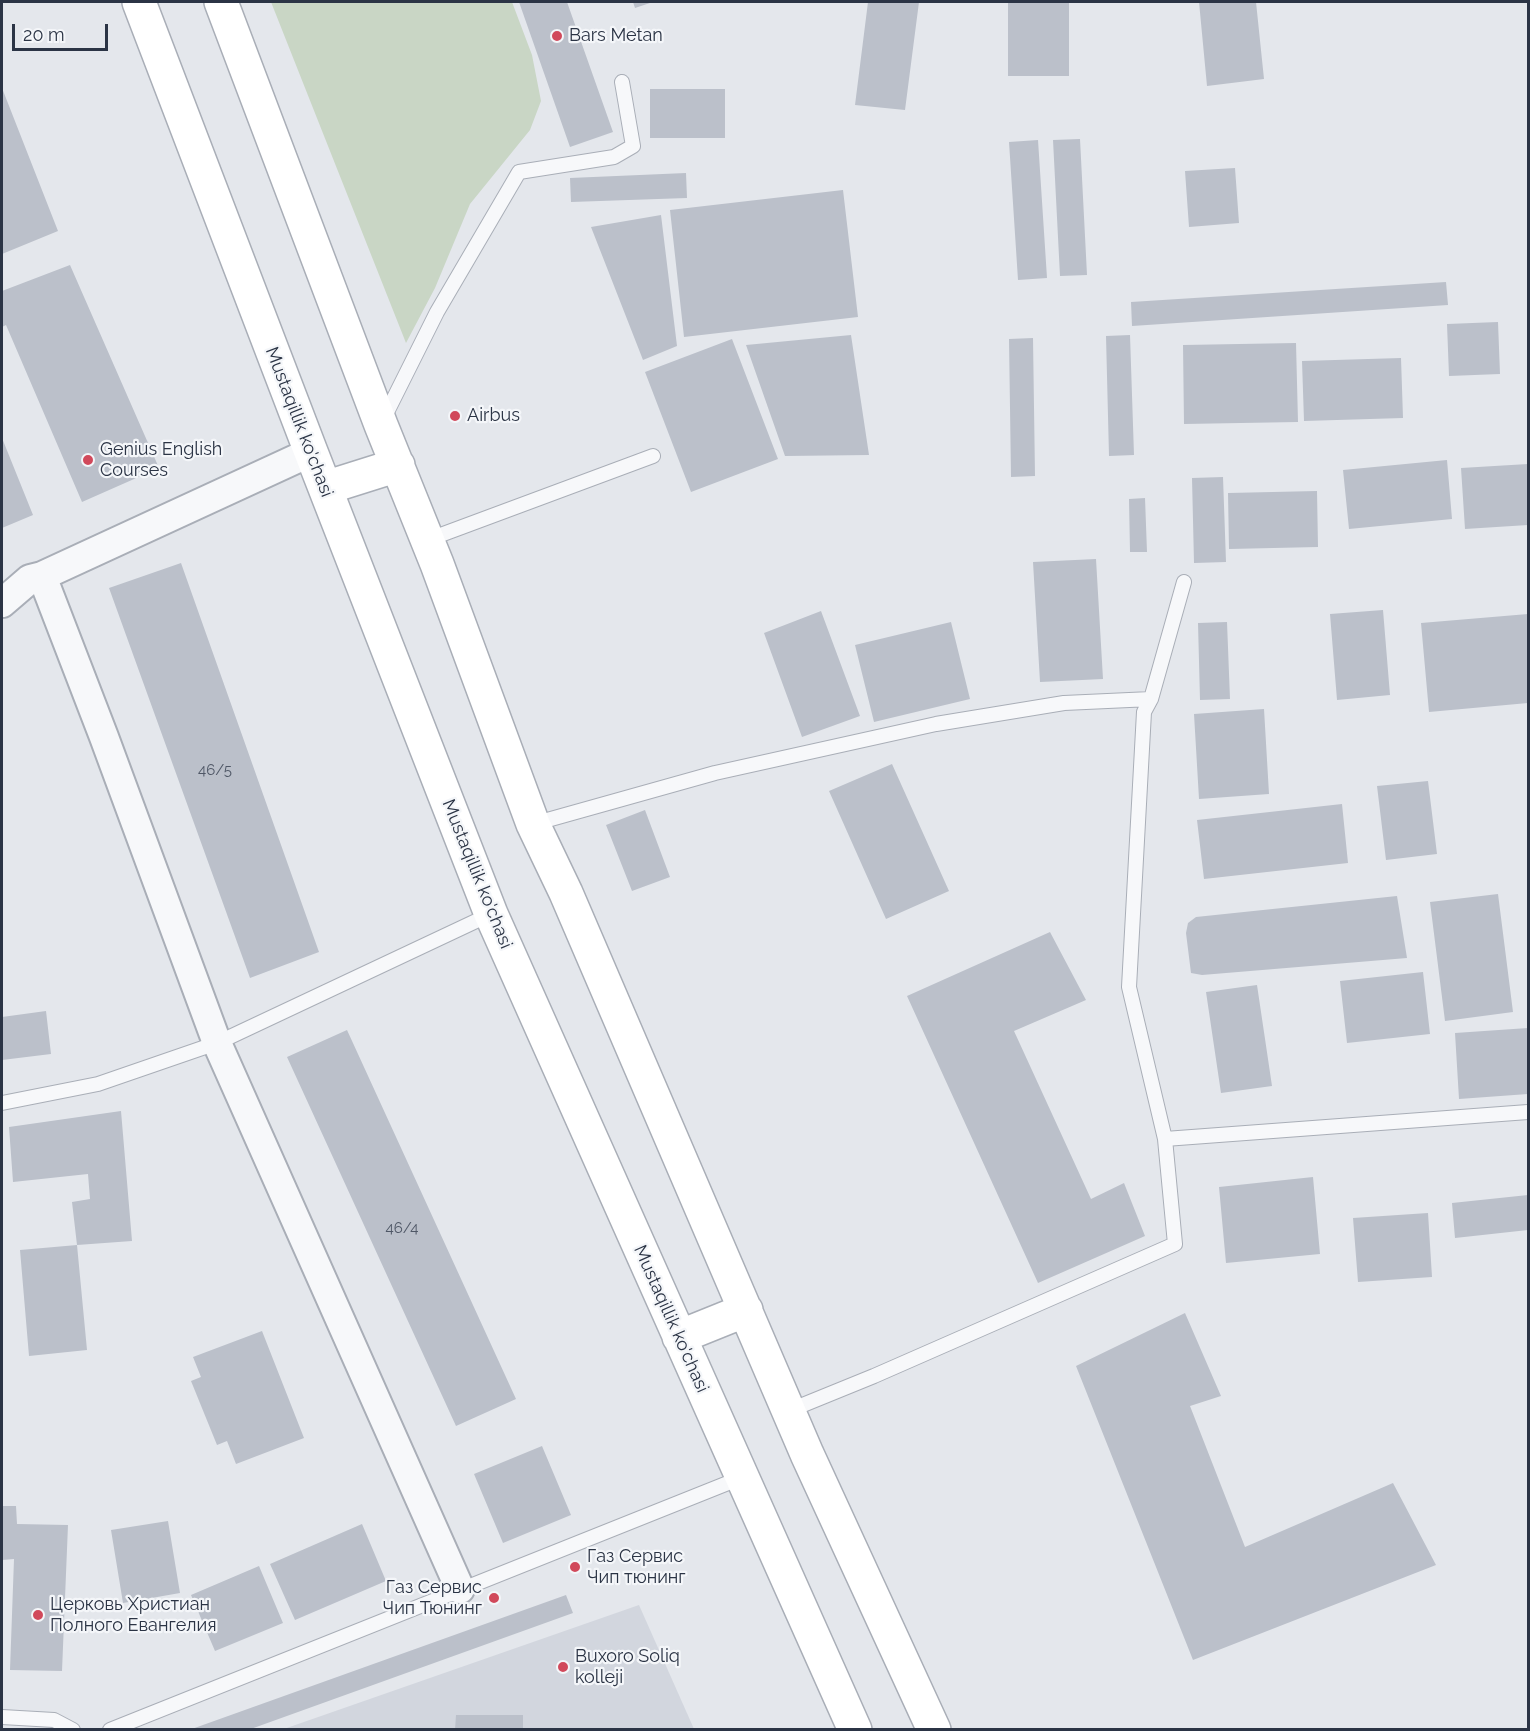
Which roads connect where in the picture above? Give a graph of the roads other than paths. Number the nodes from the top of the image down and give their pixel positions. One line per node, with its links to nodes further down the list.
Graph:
1 (139, 2): 5 (main road, Mustaqillik ko'chasi)
2 (221, 2): 4 (main road)
3 (622, 82): 4 (lane)
4 (381, 425): 7 (main road)
5 (311, 452): 8 (main road, Mustaqillik ko'chasi); 10 (street)
6 (652, 456): 9 (lane)
7 (398, 465): 8 (main road); 9 (main road)
8 (325, 488): 15 (main road, Mustaqillik ko'chasi)
9 (427, 540): 14 (main road)
10 (42, 576): 12 (street); 16 (street)
11 (1184, 582): 13 (lane)
12 (2, 603)
13 (1150, 699): 14 (lane); 19 (lane)
14 (533, 824): 20 (main road)
15 (491, 914): 16 (lane); 21 (main road, Mustaqillik ko'chasi)
16 (217, 1043): 17 (lane); 24 (street)
17 (2, 1103)
18 (1528, 1112): 19 (lane)
19 (1166, 1139): 22 (lane)
20 (746, 1311): 21 (main road); 22 (main road)
21 (679, 1337): 23 (main road, Mustaqillik ko'chasi)
22 (788, 1411): 29 (main road)
23 (743, 1477): 24 (lane); 28 (main road, Mustaqillik ko'chasi)
24 (460, 1589): 27 (lane)
25 (2, 1717): 26 (lane)
26 (73, 1730)
27 (110, 1730)
28 (855, 1730)
29 (934, 1730)

